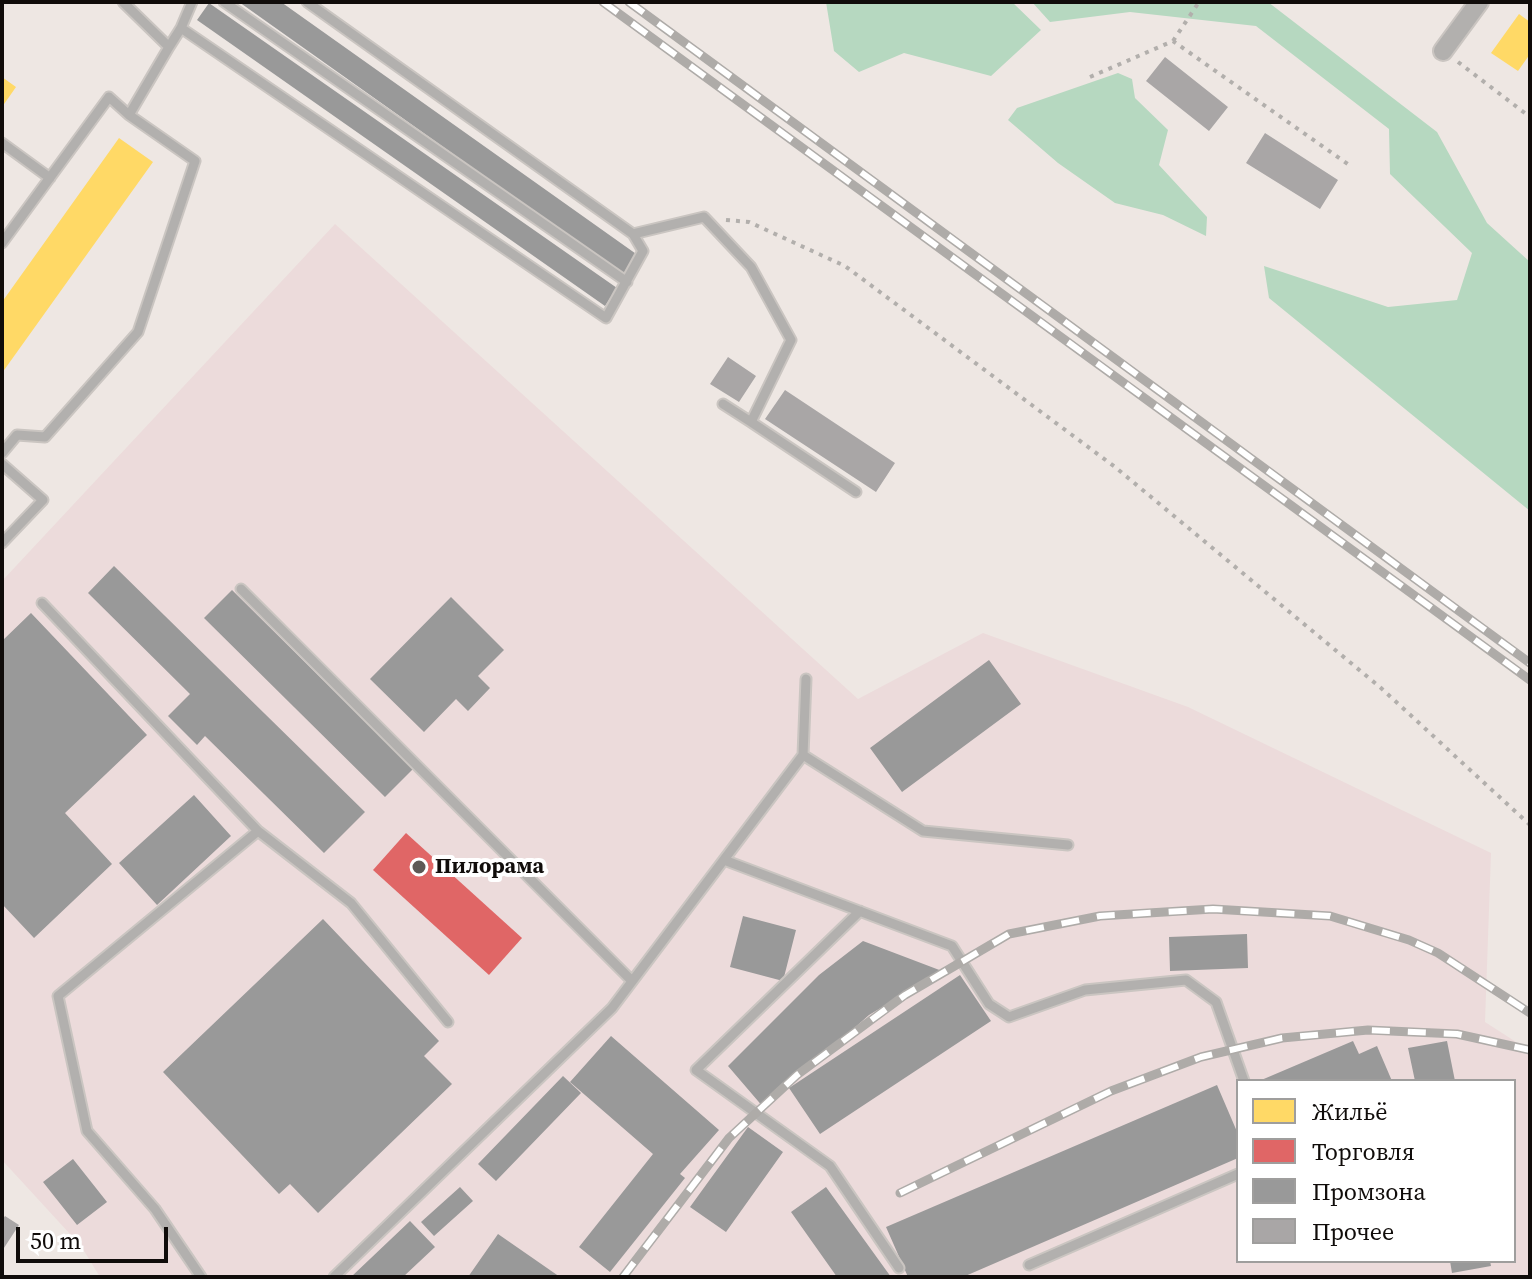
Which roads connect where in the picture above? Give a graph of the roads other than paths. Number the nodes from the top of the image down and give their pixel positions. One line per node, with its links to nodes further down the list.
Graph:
1 (123, 2): 7 (lane)
2 (192, 2): 6 (lane)
3 (224, 2): 14 (lane)
4 (307, 2): 12 (lane)
5 (1479, 2): 8 (street)
6 (181, 28): 7 (lane); 14 (lane)
7 (169, 47): 9 (lane)
8 (1443, 51)
9 (129, 115): 11 (lane); 17 (lane)
10 (2, 143): 11 (lane)
11 (50, 178): 13 (lane)
12 (633, 234): 14 (lane); 16 (lane)
13 (2, 243)
14 (627, 282)
15 (723, 404): 16 (lane)
16 (751, 422): 19 (lane)
17 (2, 453)
18 (2, 464): 20 (lane)
19 (856, 492)
20 (2, 543)
21 (241, 589): 29 (lane)
22 (42, 603): 25 (lane)
23 (806, 679): 24 (lane)
24 (803, 755): 26 (lane); 27 (lane)
25 (258, 831): 30 (lane); 35 (lane)
26 (1068, 845)
27 (724, 860): 28 (lane); 29 (lane)
28 (860, 911): 31 (lane); 34 (lane)
29 (632, 981): 36 (lane)
30 (448, 1022)
31 (1243, 1079)
32 (1236, 1175): 33 (lane)
33 (1029, 1265)
34 (899, 1268)
35 (201, 1277)
36 (334, 1277)

